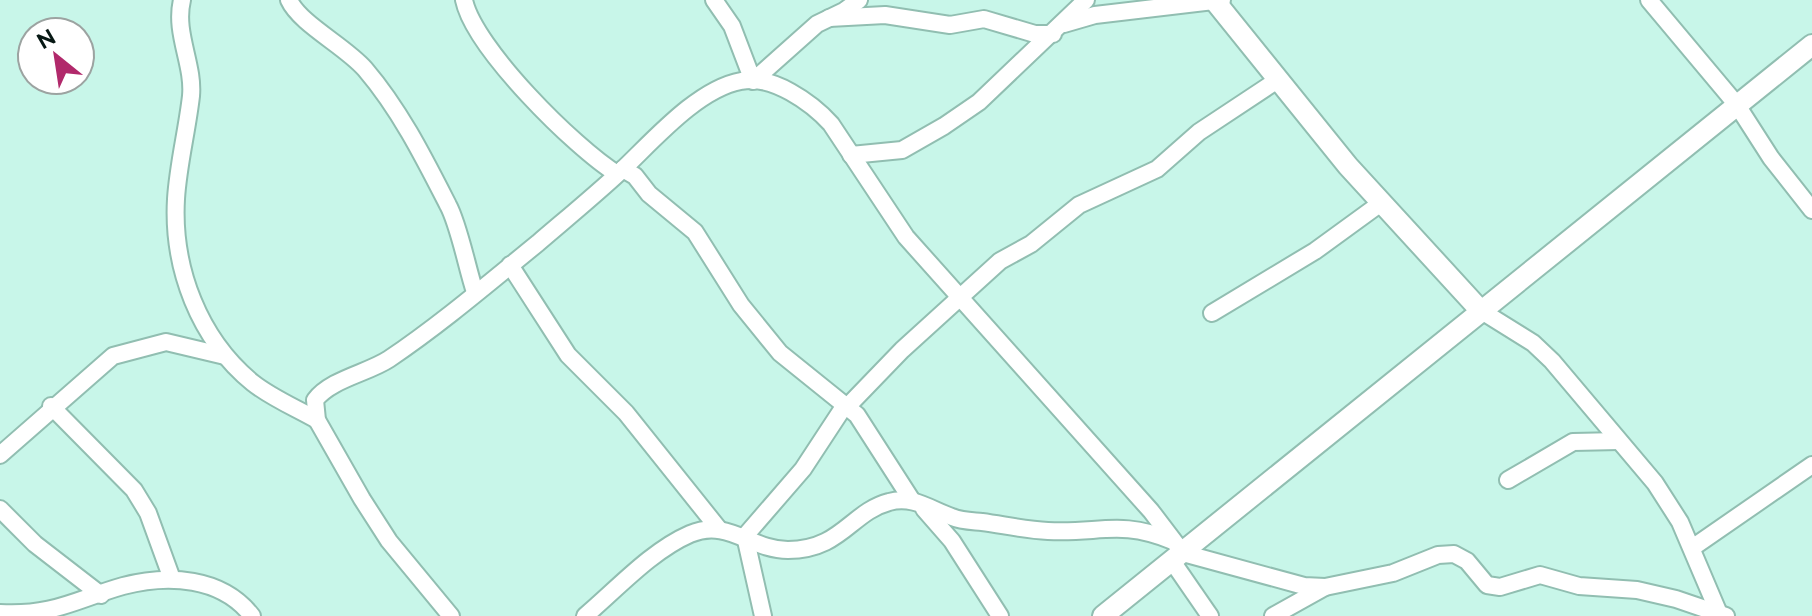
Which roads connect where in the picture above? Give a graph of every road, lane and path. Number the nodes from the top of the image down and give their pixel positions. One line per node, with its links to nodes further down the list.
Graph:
1 (182, 0): 24 (street)
2 (289, 0): 20 (street)
3 (464, 0): 16 (street)
4 (714, 0): 13 (street)
5 (859, 0): 9 (street)
6 (1086, 0): 10 (street)
7 (1218, 1): 10 (street); 12 (street)
8 (1657, 3): 14 (street)
9 (829, 18): 10 (street); 13 (street)
10 (1058, 29): 15 (street)
11 (1812, 45): 14 (street)
12 (1279, 79): 17 (street); 21 (street)
13 (753, 81): 15 (street); 16 (street)
14 (1737, 105): 18 (street); 22 (street)
15 (851, 155): 21 (street)
16 (620, 172): 19 (street); 26 (street)
17 (1381, 203): 22 (street); 23 (street)
18 (1812, 210)
19 (510, 265): 20 (street); 34 (street)
20 (475, 292): 27 (street)
21 (960, 297): 26 (street); 37 (street)
22 (1480, 310): 28 (street); 37 (street)
23 (1212, 313)
24 (225, 356): 25 (street); 27 (street)
25 (51, 406): 29 (street); 38 (street)
26 (846, 406): 32 (street); 35 (street)
27 (317, 420): 45 (street)
28 (1619, 441): 31 (street); 36 (street)
29 (0, 455)
30 (1812, 465): 36 (street)
31 (1508, 480)
32 (914, 501): 35 (street); 37 (street); 48 (street)
33 (0, 509): 40 (street)
34 (718, 528): 35 (street); 46 (street)
35 (745, 536): 47 (street)
36 (1692, 548): 43 (street)
37 (1176, 552): 39 (street); 42 (street); 49 (street)
38 (172, 579): 40 (street); 44 (street)
39 (1325, 587): 43 (street); 50 (street)
40 (101, 595): 41 (street)
41 (0, 613)
42 (1211, 615)
43 (1722, 615)
44 (252, 616)
45 (451, 616)
46 (585, 616)
47 (763, 616)
48 (1000, 616)
49 (1103, 616)
50 (1273, 616)

